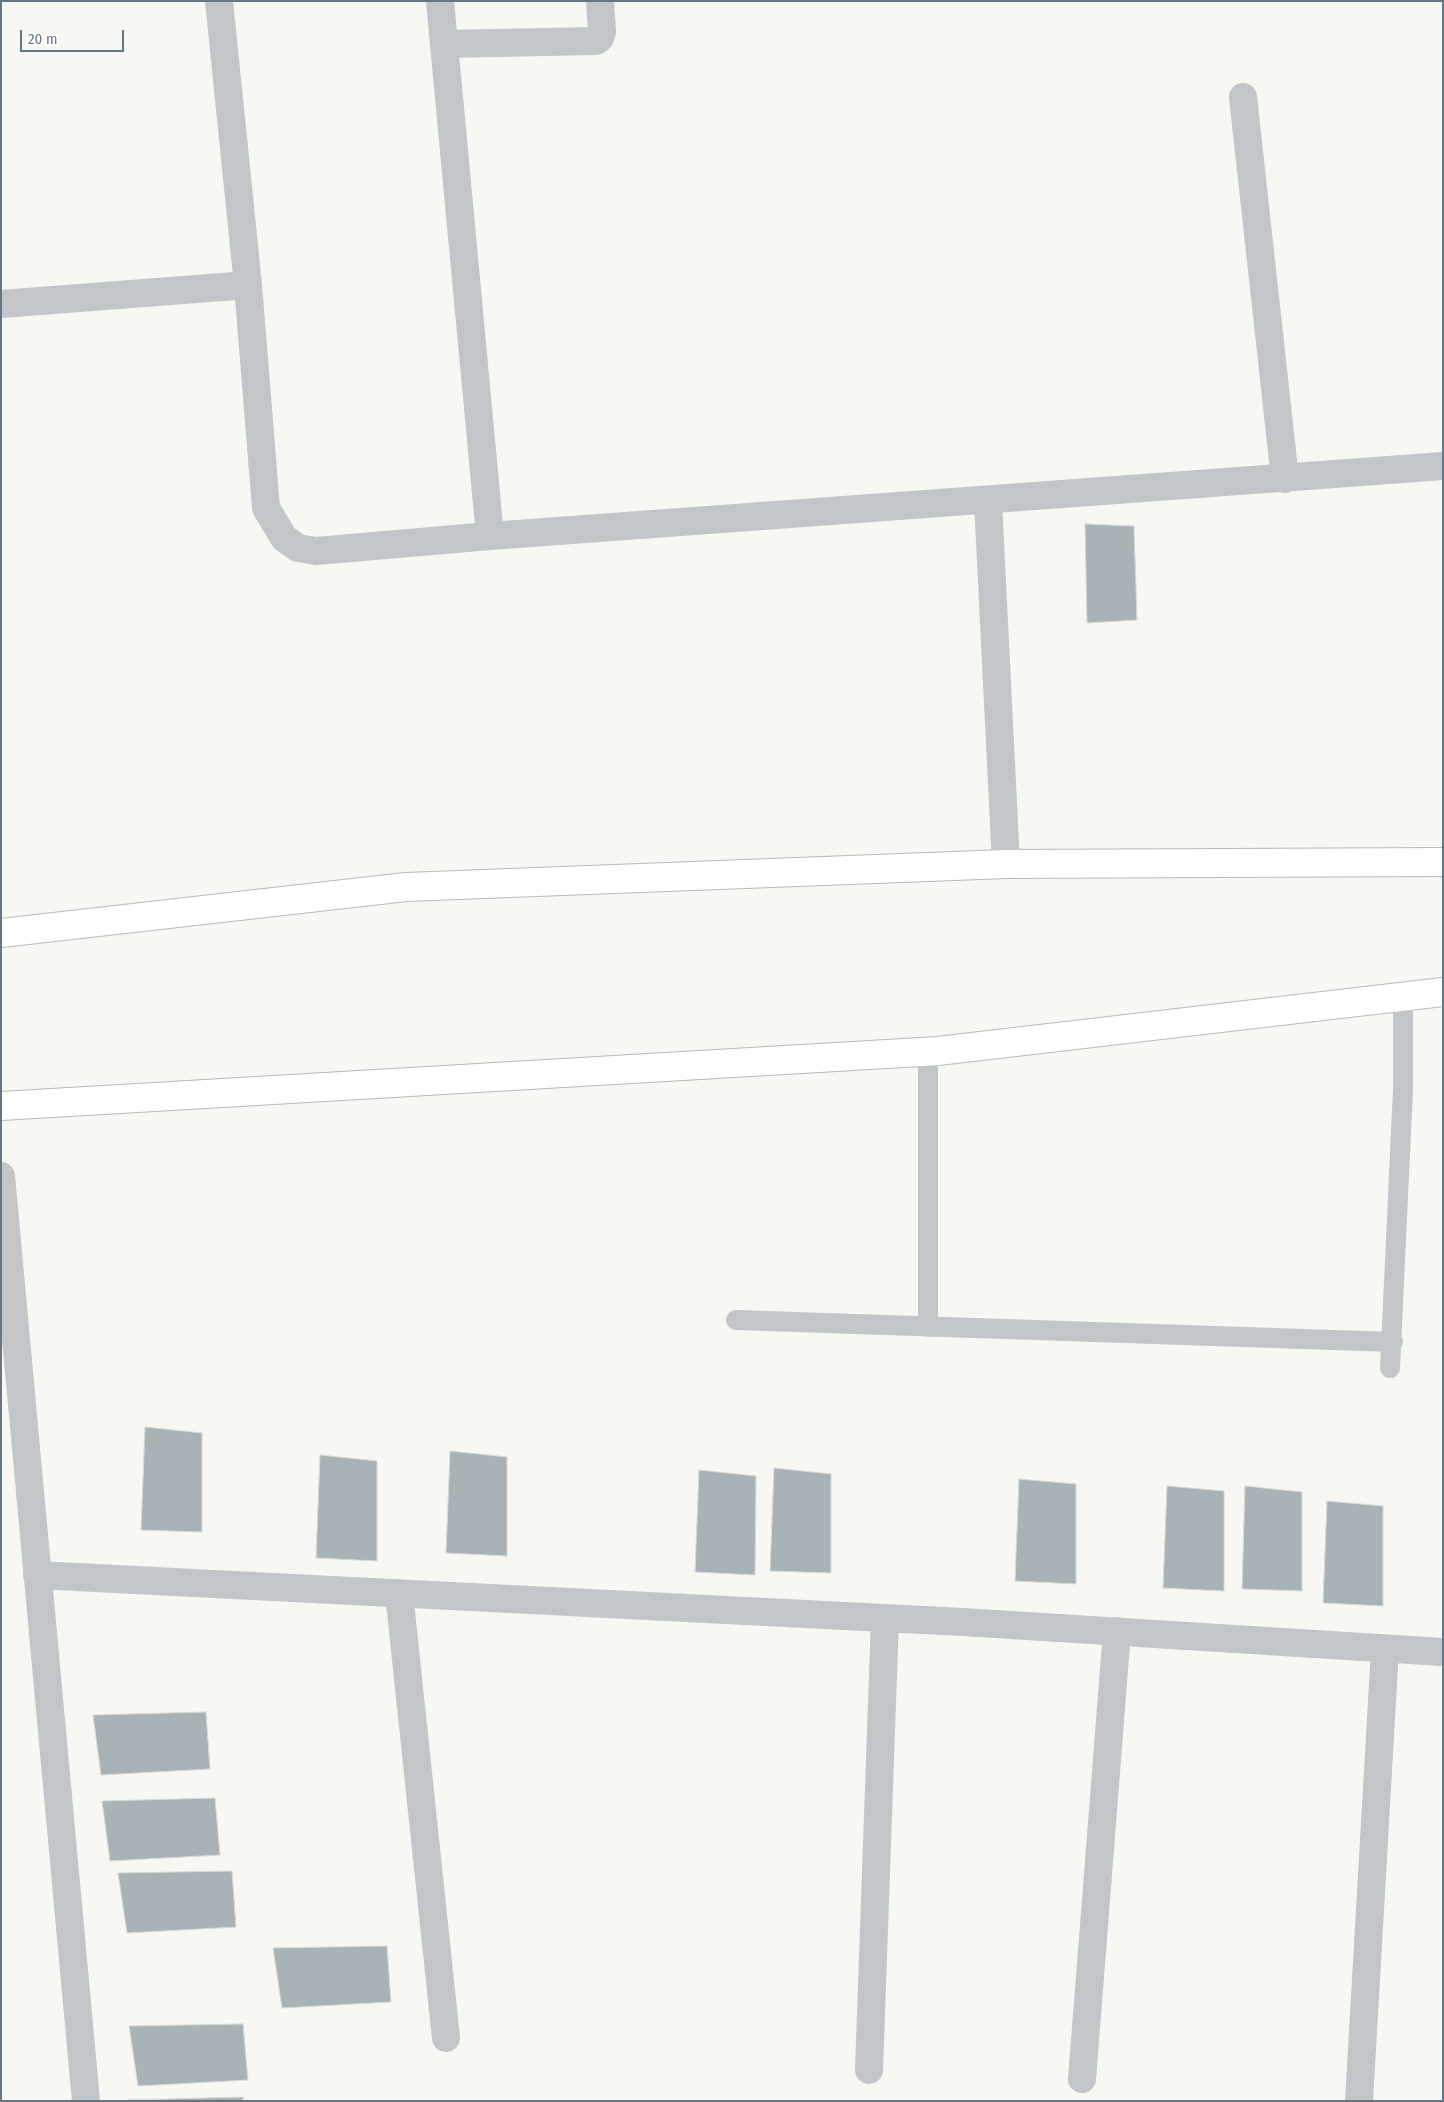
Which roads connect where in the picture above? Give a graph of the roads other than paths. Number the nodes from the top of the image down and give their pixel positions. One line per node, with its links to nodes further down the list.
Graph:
1 (219, 1): 6 (street)
2 (440, 1): 4 (street)
3 (600, 1): 4 (street)
4 (444, 44): 11 (street)
5 (1243, 98): 9 (street)
6 (248, 285): 7 (street); 11 (street)
7 (1, 304)
8 (1443, 466): 9 (street)
9 (1285, 479): 10 (street)
10 (988, 501): 11 (street); 13 (street)
11 (490, 536)
12 (1443, 862): 13 (main road)
13 (1006, 864): 14 (main road)
14 (1, 933)
15 (1443, 992): 16 (main road)
16 (1402, 998): 17 (main road); 22 (lane)
17 (928, 1052): 18 (main road); 21 (lane)
18 (1, 1106)
19 (1, 1176): 24 (street)
20 (736, 1320): 21 (lane)
21 (928, 1327): 22 (lane)
22 (1393, 1342): 23 (lane)
23 (1390, 1368)
24 (37, 1575): 25 (street); 33 (street)
25 (399, 1593): 26 (street); 30 (street)
26 (885, 1618): 27 (street); 31 (street)
27 (1117, 1631): 28 (street); 32 (street)
28 (1386, 1648): 29 (street); 34 (street)
29 (1443, 1652)
30 (446, 2038)
31 (869, 2070)
32 (1082, 2079)
33 (86, 2101)
34 (1359, 2101)

